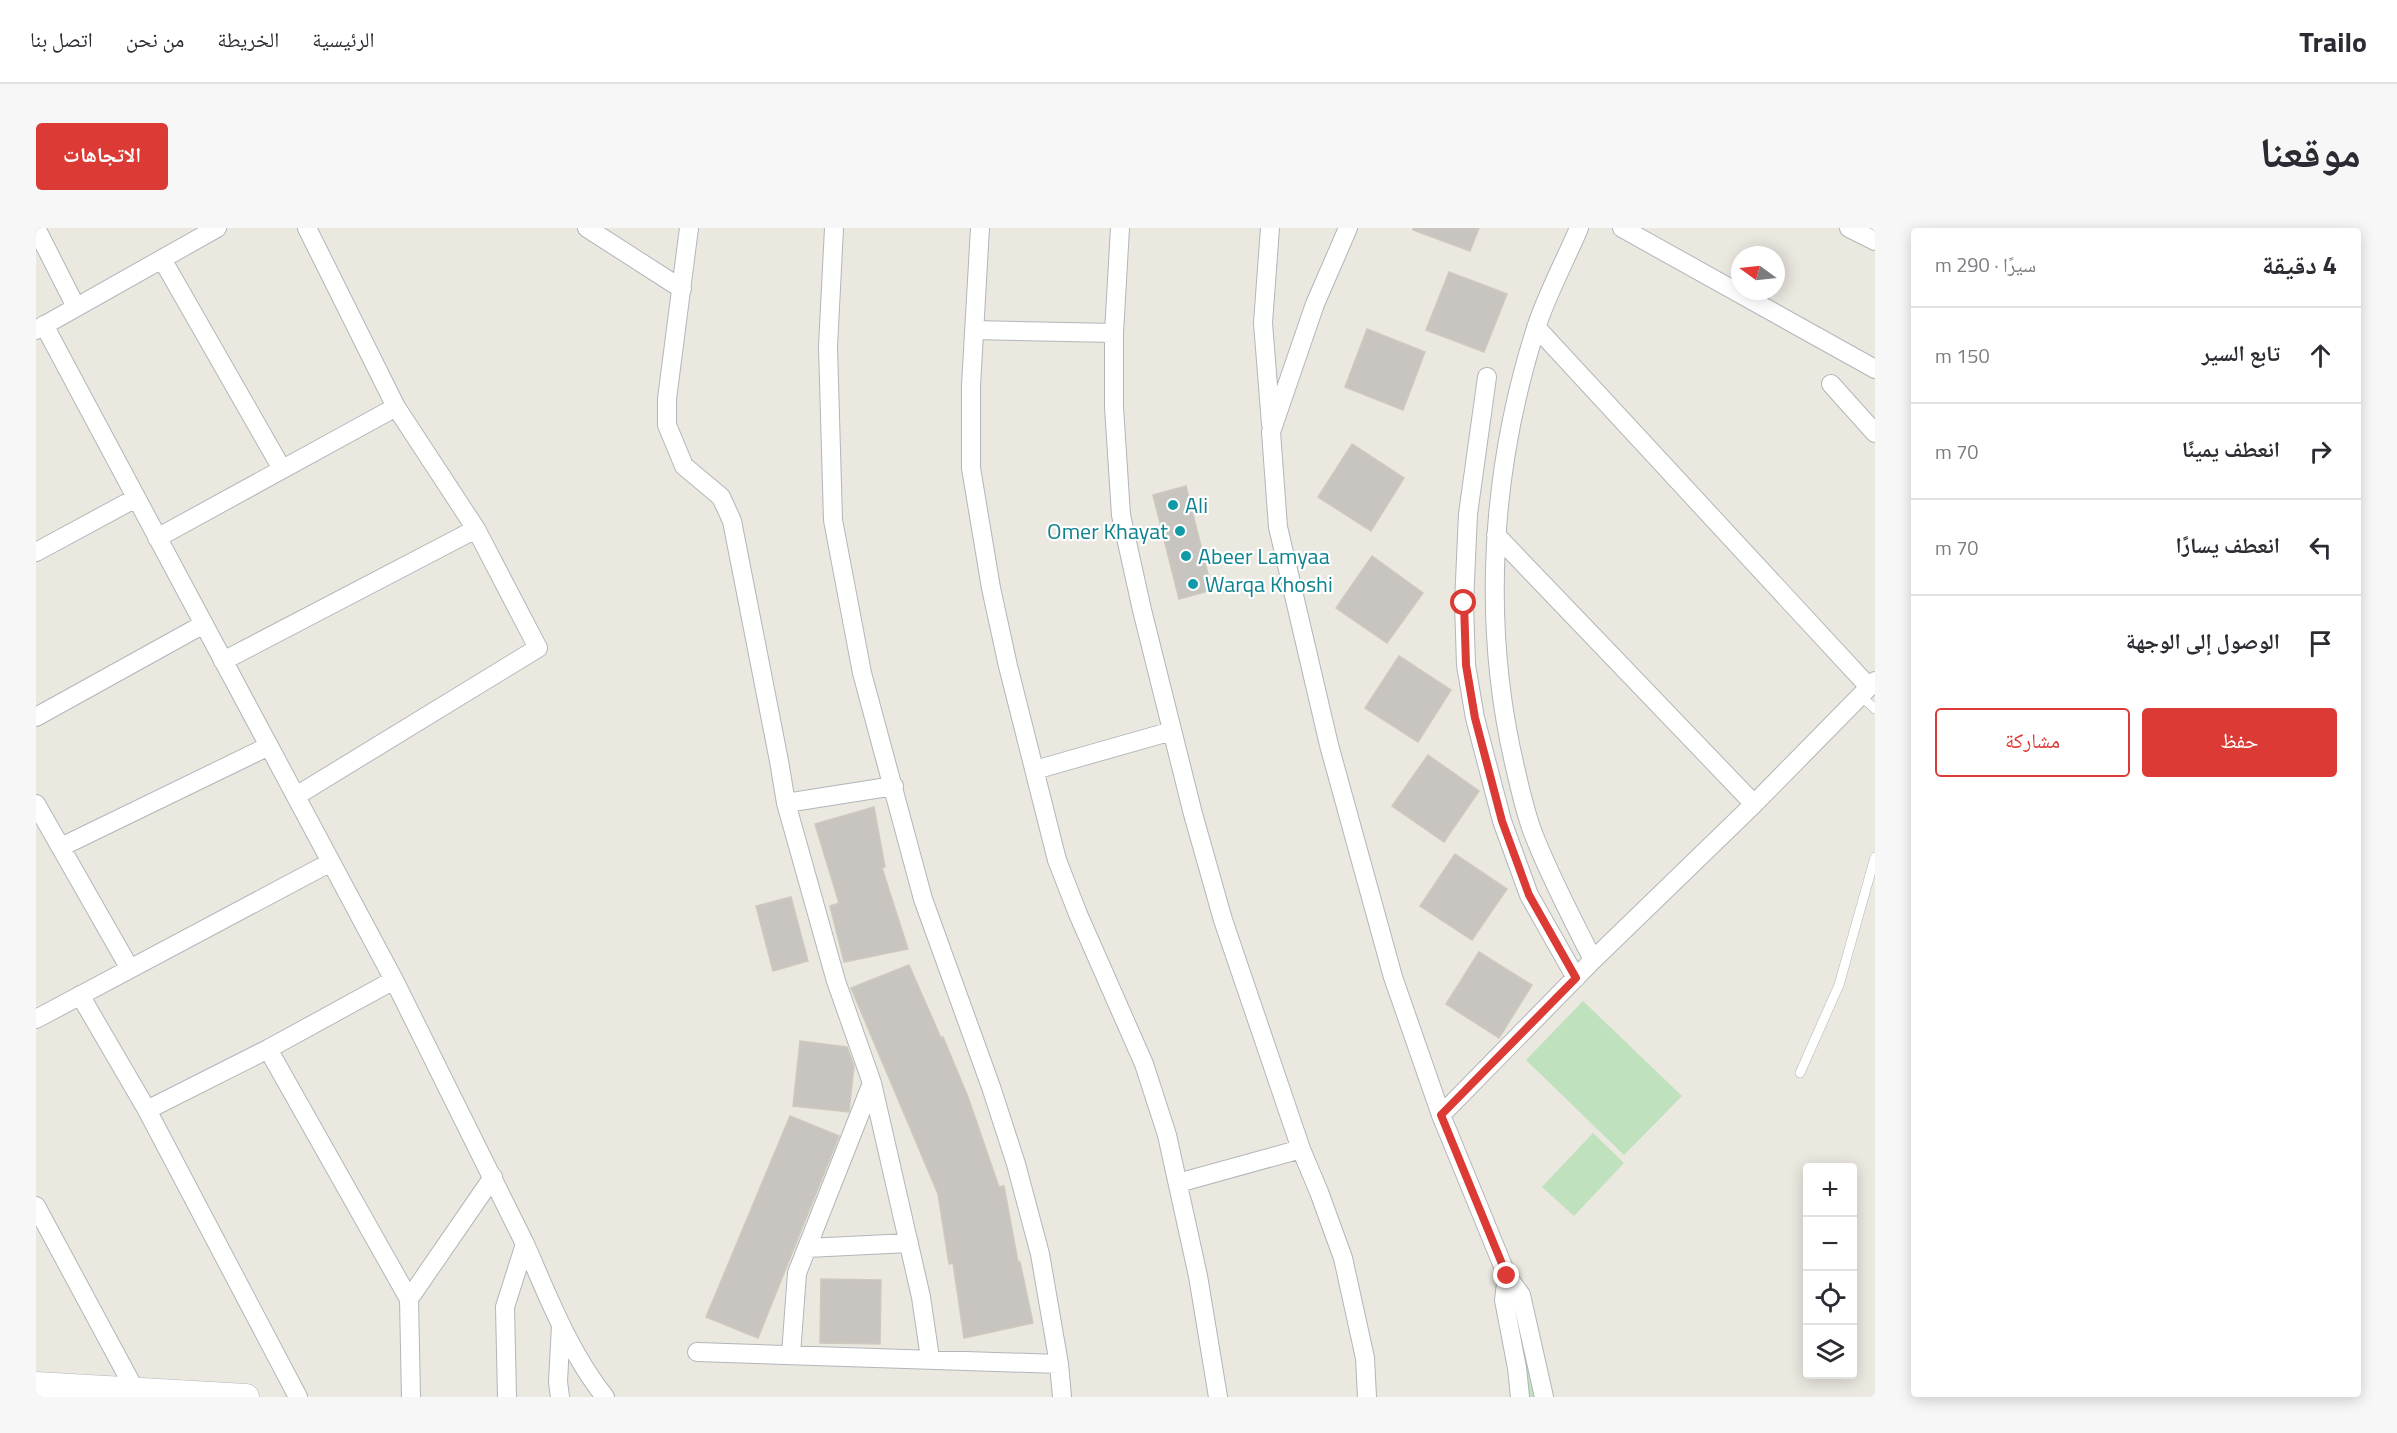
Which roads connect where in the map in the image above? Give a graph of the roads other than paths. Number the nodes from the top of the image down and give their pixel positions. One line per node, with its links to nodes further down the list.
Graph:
1 (36, 228): 17 (street)
2 (217, 228): 15 (street)
3 (307, 228): 25 (street)
4 (586, 228): 16 (street)
5 (689, 228): 16 (street)
6 (834, 228): 42 (street)
7 (980, 228): 20 (street)
8 (1120, 228): 21 (street)
9 (1270, 228): 26 (street)
10 (1348, 228): 26 (street)
11 (1579, 228): 18 (street)
12 (1622, 228): 22 (street)
13 (1850, 228): 14 (street)
14 (1875, 241)
15 (162, 259): 17 (street); 28 (street)
16 (682, 289): 44 (street)
17 (76, 308): 19 (street)
18 (1536, 327): 31 (street); 36 (street)
19 (40, 328): 29 (street)
20 (974, 330): 21 (street); 41 (street)
21 (1114, 333): 39 (street)
22 (1875, 369)
23 (1487, 376): 52 (street)
24 (1831, 384): 27 (street)
25 (396, 406): 28 (street); 30 (street)
26 (1271, 432): 60 (street)
27 (1875, 433)
28 (282, 469): 32 (street)
29 (136, 498): 32 (street); 33 (street)
30 (476, 529): 35 (street); 43 (street)
31 (1496, 535): 45 (street); 50 (street)
32 (157, 538): 34 (street)
33 (36, 552)
34 (204, 624): 35 (street); 38 (street)
35 (223, 660): 40 (street)
36 (1868, 688): 37 (lane); 45 (street)
37 (1875, 709)
38 (36, 717)
39 (1172, 731): 41 (street); 61 (street)
40 (269, 746): 43 (street); 47 (street)
41 (1035, 770): 63 (street)
42 (894, 786): 44 (street); 74 (street)
43 (296, 796): 49 (street)
44 (786, 803): 58 (street)
45 (1754, 804): 50 (street)
46 (38, 813): 47 (street)
47 (61, 847): 51 (street)
48 (1875, 856): 57 (lane)
49 (331, 862): 51 (street); 53 (street)
50 (1593, 960): 52 (street)
51 (130, 969): 54 (street)
52 (1576, 978): 60 (street)
53 (394, 980): 56 (street); 62 (street)
54 (80, 995): 55 (street); 59 (street)
55 (36, 1019)
56 (268, 1049): 59 (street); 69 (street)
57 (1800, 1073)
58 (872, 1083): 66 (street); 67 (street)
59 (147, 1110): 80 (street)
60 (1441, 1115): 68 (street)
61 (1301, 1149): 63 (street); 87 (street)
62 (493, 1177): 65 (street); 69 (street)
63 (1178, 1183): 86 (street)
64 (36, 1206): 76 (street)
65 (525, 1244): 70 (street); 82 (street)
66 (909, 1244): 67 (street); 73 (street)
67 (807, 1248): 72 (street)
68 (1507, 1276): 88 (street); 89 (street)
69 (409, 1299): 81 (street)
70 (561, 1325): 83 (street); 84 (street)
71 (697, 1352): 72 (street)
72 (791, 1354): 73 (street)
73 (930, 1358): 74 (street)
74 (1059, 1364): 85 (street)
75 (36, 1385): 77 (street)
76 (135, 1390): 77 (street); 78 (street)
77 (94, 1392)
78 (198, 1395): 79 (street)
79 (246, 1397)
80 (298, 1397)
81 (411, 1397)
82 (507, 1397)
83 (560, 1397)
84 (605, 1397)
85 (1062, 1397)
86 (1218, 1397)
87 (1367, 1397)
88 (1520, 1397)
89 (1544, 1397)

